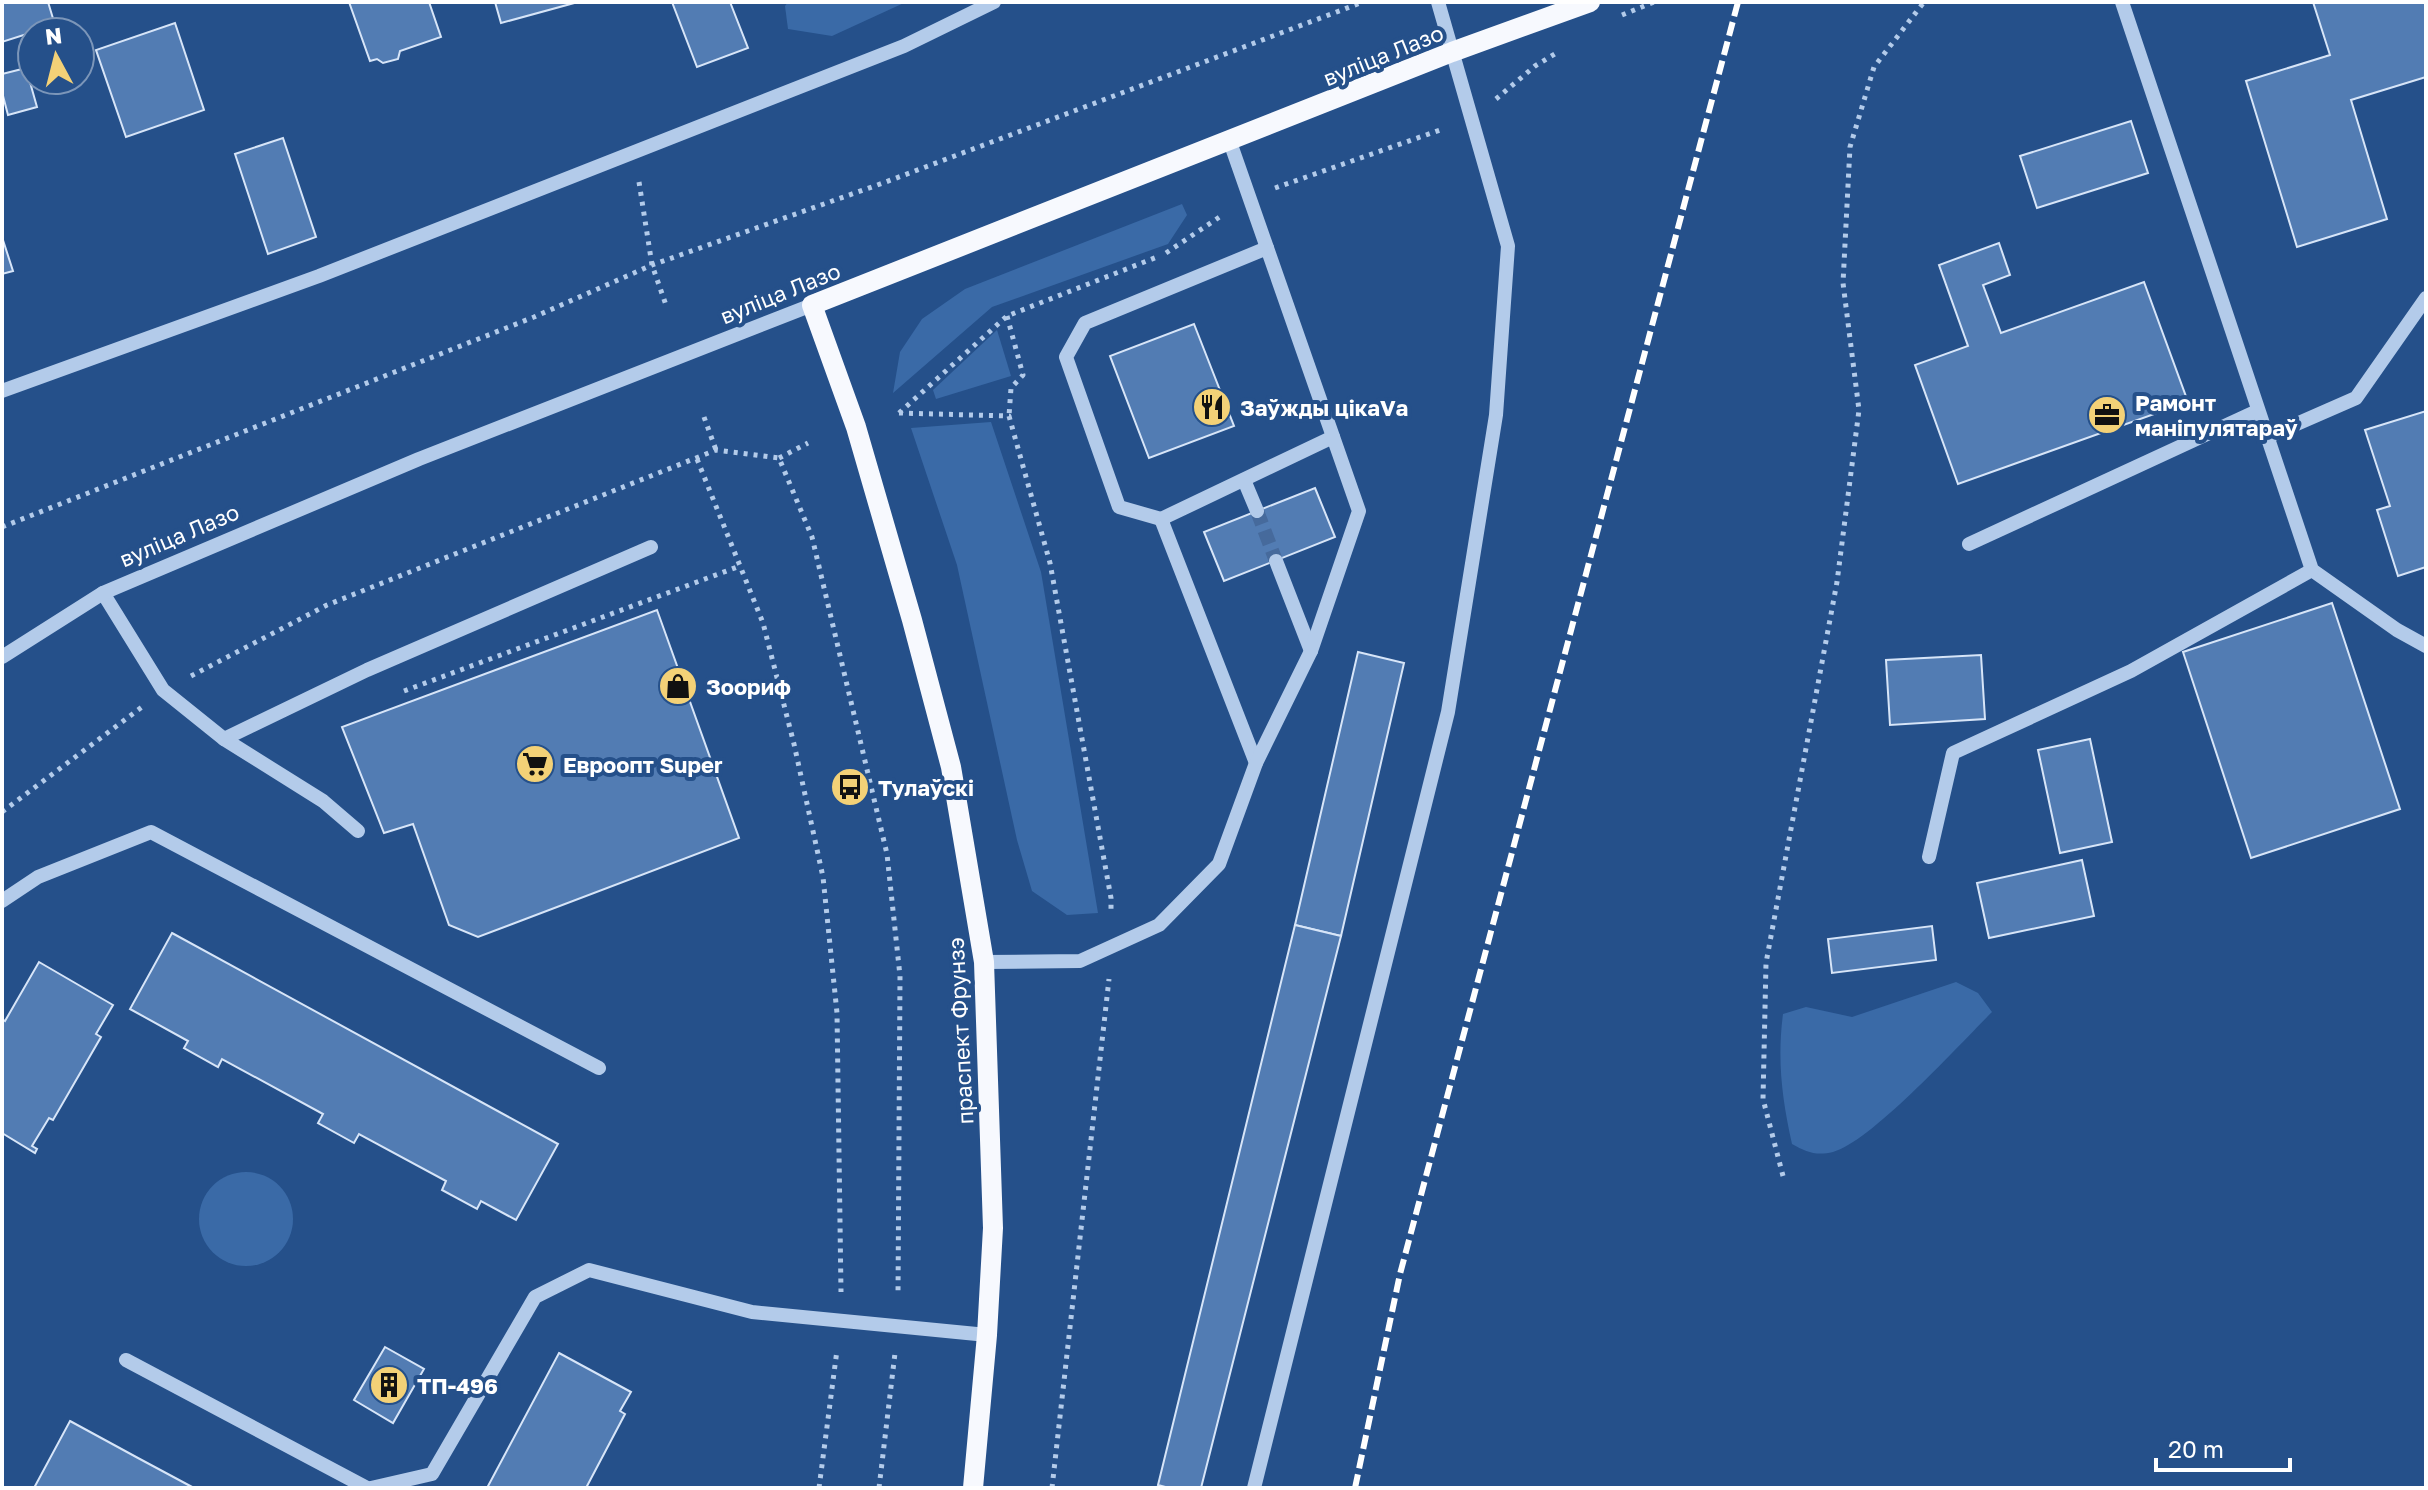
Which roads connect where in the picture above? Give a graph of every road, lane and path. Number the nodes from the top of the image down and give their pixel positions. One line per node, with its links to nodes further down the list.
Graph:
1 (994, 2): 13 (street)
2 (1363, 2): 16 (path)
3 (1438, 2): 10 (street)
4 (1590, 2): 10 (main road, вуліца Лазо)
5 (1654, 2): 8 (path)
6 (1924, 2): 55 (path)
7 (2127, 3): 22 (street)
8 (1615, 17)
9 (1562, 49): 11 (path)
10 (1452, 52): 11 (street); 12 (main road, вуліца Лазо)
11 (1472, 119): 14 (path); 65 (street)
12 (1230, 142): 14 (street); 19 (main road, вуліца Лазо)
13 (634, 152): 16 (path); 21 (street)
14 (1249, 197): 15 (street); 20 (path)
15 (1267, 248): 26 (street); 33 (street)
16 (652, 265): 18 (path); 34 (path)
17 (2426, 298): 25 (street)
18 (666, 305)
19 (812, 305): 40 (street, вуліца Лазо); 53 (main road, праспект Фрунзэ)
20 (1007, 316): 23 (path); 23 (path)
21 (2, 391)
22 (2257, 411): 25 (street); 35 (street)
23 (1009, 416): 52 (path)
24 (704, 417): 28 (path)
25 (2269, 436): 39 (street)
26 (1333, 437): 31 (street); 42 (street)
27 (808, 443): 29 (path)
28 (716, 450): 29 (path); 30 (path)
29 (779, 458): 57 (path)
30 (697, 459): 38 (path); 45 (path)
31 (1244, 480): 32 (street); 33 (street)
32 (1257, 511)
33 (1161, 519): 47 (street)
34 (2, 527)
35 (1969, 544)
36 (651, 547): 44 (street)
37 (1276, 561): 42 (street)
38 (740, 566): 44 (path); 56 (path)
39 (2312, 570): 41 (street); 50 (street)
40 (103, 593): 43 (street, вуліца Лазо); 45 (street)
41 (2426, 646)
42 (1311, 651): 47 (street)
43 (2, 657)
44 (367, 670): 46 (street)
45 (163, 690): 46 (street); 48 (path)
46 (224, 739): 49 (street)
47 (1256, 763): 52 (street)
48 (2, 812)
49 (358, 831)
50 (1929, 857)
51 (2, 901): 54 (street)
52 (1112, 946): 53 (street); 64 (path)
53 (984, 962): 58 (main road, праспект Фрунзэ)
54 (599, 1068)
55 (1783, 1176)
56 (841, 1320): 57 (street); 60 (street); 61 (path)
57 (898, 1327): 58 (street); 62 (path)
58 (987, 1335): 63 (main road, праспект Фрунзэ)
59 (126, 1360): 60 (street)
60 (369, 1488)
61 (819, 1488)
62 (879, 1488)
63 (973, 1488)
64 (1052, 1488)
65 (1254, 1488)

